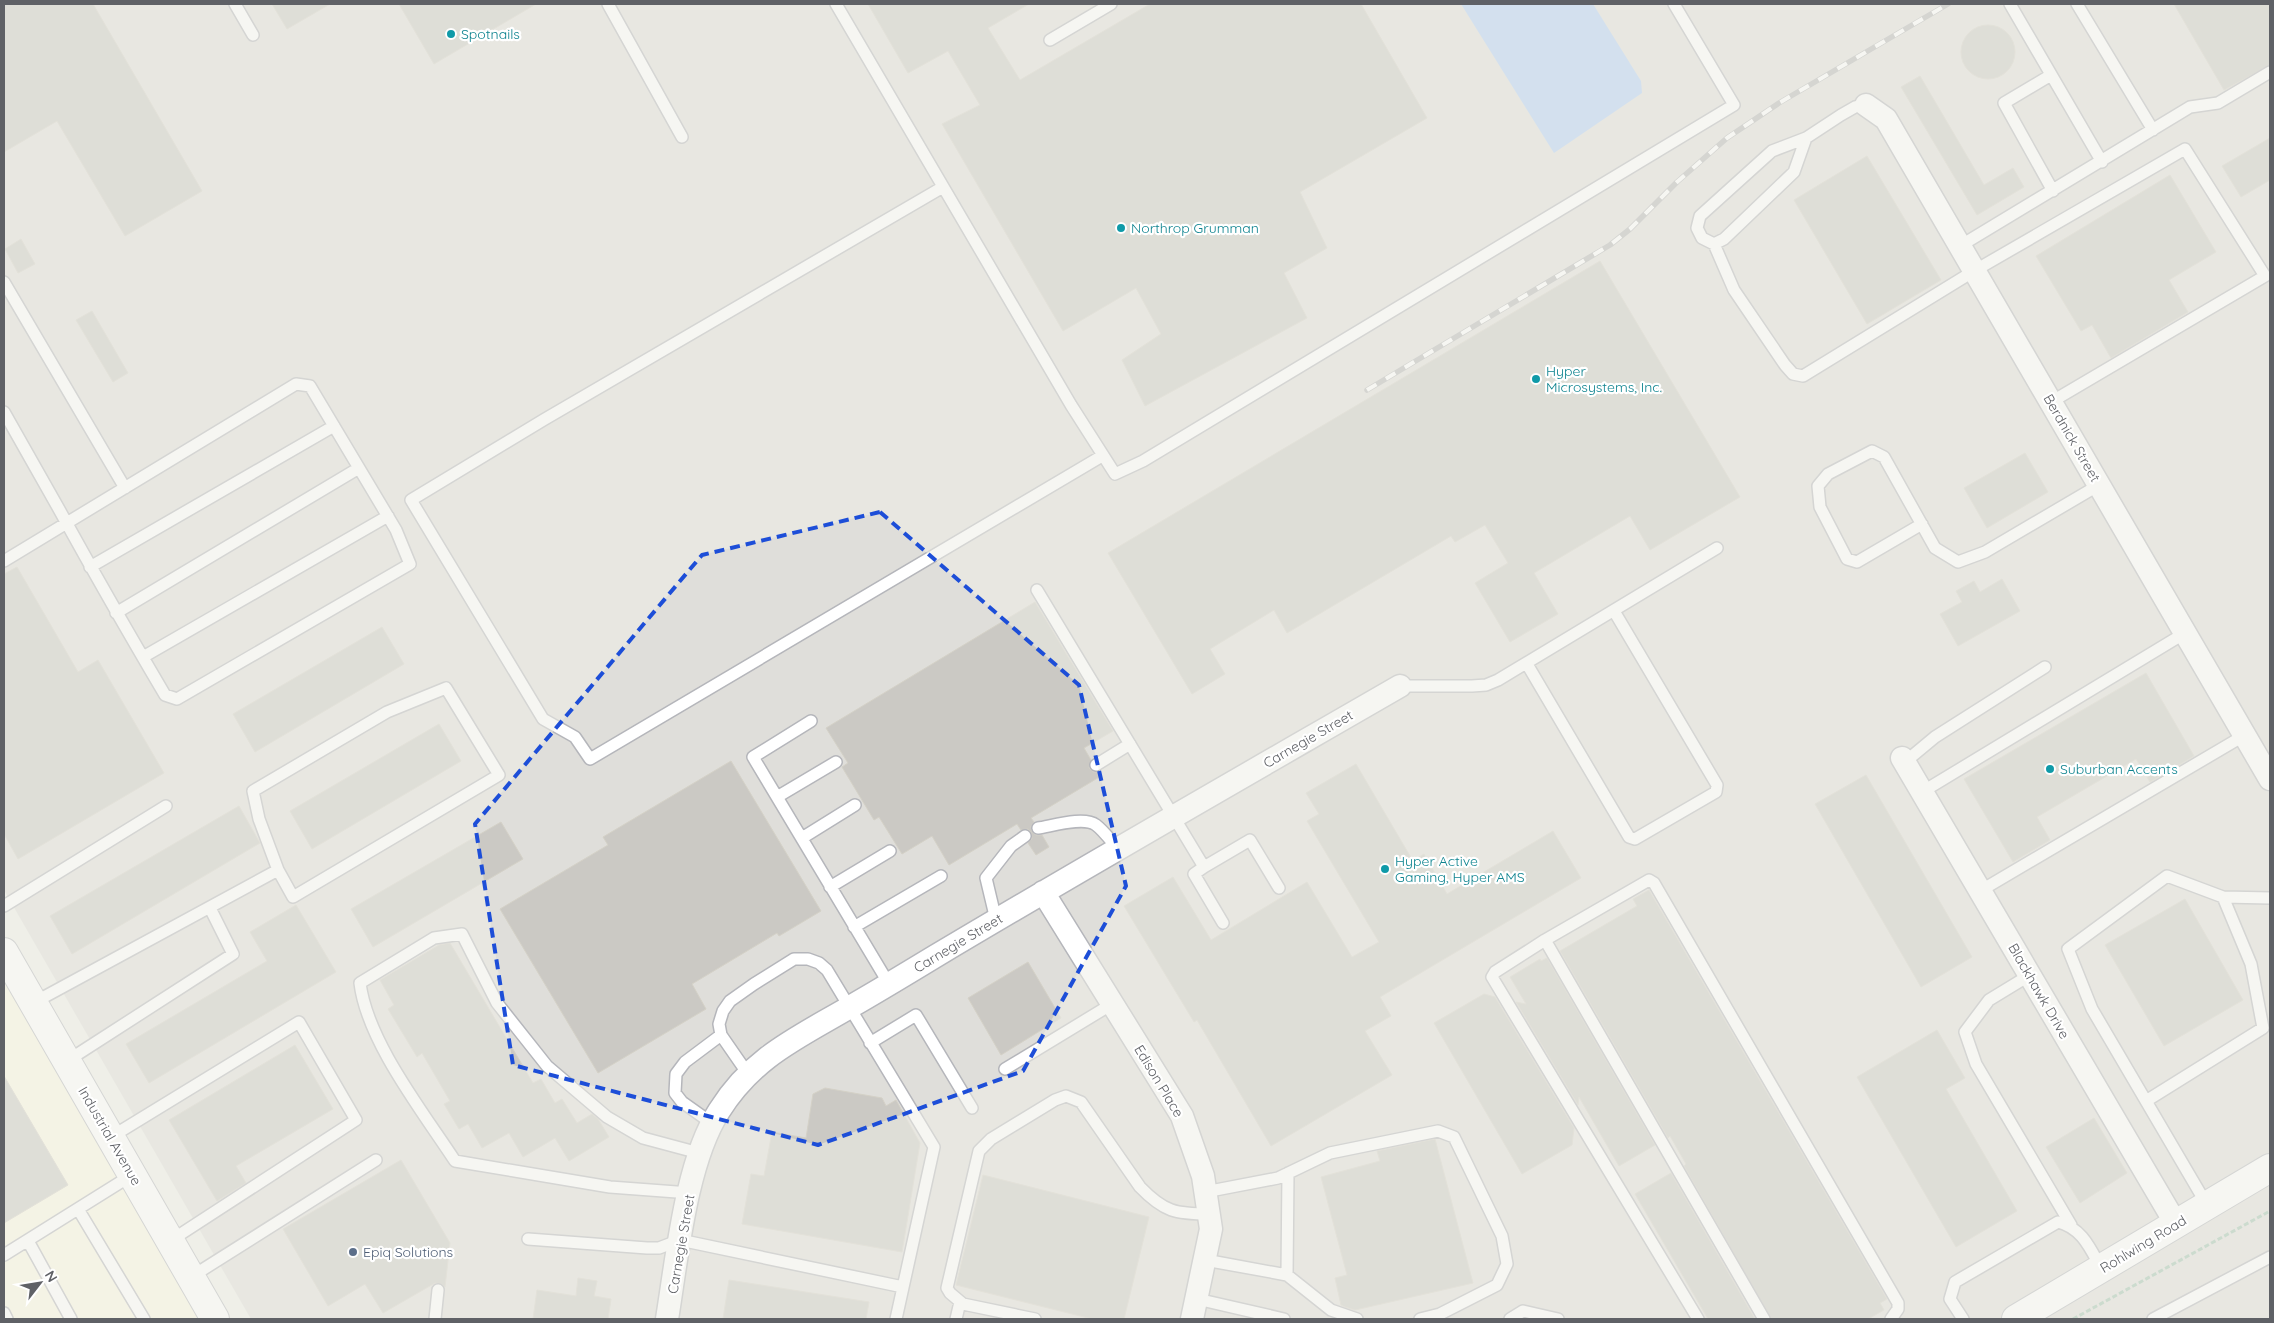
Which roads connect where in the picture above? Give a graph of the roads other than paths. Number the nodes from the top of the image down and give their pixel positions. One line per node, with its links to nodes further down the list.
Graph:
1 (234, 4): 8 (lane)
2 (608, 4): 14 (lane)
3 (836, 4): 17 (lane)
4 (1111, 4): 9 (lane)
5 (1674, 4): 26 (lane)
6 (2010, 4): 11 (lane)
7 (2077, 4): 13 (lane)
8 (253, 35)
9 (1050, 40)
10 (2270, 72): 13 (lane)
11 (2051, 75): 16 (lane); 18 (lane)
12 (1866, 104): 15 (lane); 20 (street, Berdnick Street)
13 (2153, 130): 16 (lane)
14 (682, 137)
15 (1806, 138): 19 (lane); 19 (lane)
16 (2102, 162): 18 (lane)
17 (943, 186): 26 (lane); 26 (lane)
18 (2053, 191): 20 (lane)
19 (1714, 244): 21 (lane)
20 (1960, 246): 21 (street, Berdnick Street)
21 (1974, 271): 23 (street, Berdnick Street); 23 (lane)
22 (4, 282): 29 (lane)
23 (2051, 402): 28 (street, Berdnick Street)
24 (4, 412): 31 (lane)
25 (334, 426): 27 (lane); 29 (lane); 35 (lane)
26 (1102, 456)
27 (359, 468): 30 (lane); 38 (lane)
28 (2099, 486): 32 (lane); 39 (street, Berdnick Street)
29 (125, 488): 31 (lane)
30 (388, 516): 40 (lane); 40 (lane)
31 (67, 523): 34 (lane); 35 (lane)
32 (1922, 524): 32 (lane)
33 (1717, 548): 37 (lane)
34 (4, 561)
35 (90, 567): 38 (lane)
36 (1037, 590): 46 (lane)
37 (1614, 611): 41 (lane); 41 (lane)
38 (116, 613): 40 (lane)
39 (2185, 633): 45 (street, Berdnick Street); 51 (lane)
40 (143, 657)
41 (1527, 664): 43 (lane)
42 (2045, 667): 47 (lane)
43 (1400, 686): 55 (street, Carnegie Street)
44 (811, 720): 52 (lane)
45 (2245, 736): 50 (street, Berdnick Street); 66 (lane)
46 (1130, 744): 49 (lane); 55 (lane)
47 (1903, 760): 51 (street, Blackhawk Drive)
48 (836, 762): 52 (lane)
49 (1096, 765)
50 (2270, 779)
51 (1922, 792): 66 (street, Blackhawk Drive)
52 (778, 797): 58 (lane)
53 (855, 805): 58 (lane)
54 (166, 806): 70 (lane)
55 (1174, 816): 59 (street, Carnegie Street); 61 (lane)
56 (1038, 828): 59 (lane)
57 (1024, 836): 72 (lane)
58 (802, 838): 64 (lane)
59 (1118, 849): 67 (street, Carnegie Street)
60 (890, 851): 64 (lane)
61 (1204, 868): 65 (lane); 73 (lane)
62 (278, 870): 62 (lane); 71 (lane)
63 (941, 876): 74 (lane)
64 (830, 887): 74 (lane)
65 (1279, 888)
66 (1980, 891): 77 (street, Blackhawk Drive)
67 (1043, 892): 72 (street, Carnegie Street); 80 (street, Edison Place)
68 (2223, 897): 69 (lane); 87 (lane); 87 (lane)
69 (2270, 898)
70 (4, 906)
71 (210, 908): 79 (lane); 84 (lane)
72 (996, 920): 78 (street, Carnegie Street)
73 (1224, 923)
74 (854, 927): 78 (lane)
75 (1545, 940): 131 (lane); 132 (lane); 133 (lane)
76 (6, 961): 79 (main road, Industrial Avenue)
77 (2030, 975): 100 (street, Blackhawk Drive); 101 (lane)
78 (889, 984): 81 (street, Carnegie Street)
79 (33, 1003): 84 (main road, Industrial Avenue)
80 (1112, 1004): 85 (lane); 97 (street, Edison Place)
81 (850, 1007): 82 (lane); 83 (lane); 86 (street, Carnegie Street)
82 (721, 1035): 86 (lane); 89 (lane)
83 (870, 1043): 88 (lane); 112 (lane)
84 (66, 1061): 90 (main road, Industrial Avenue)
85 (1005, 1069)
86 (748, 1074): 89 (street, Carnegie Street)
87 (2146, 1101): 98 (lane)
88 (972, 1108)
89 (713, 1124): 91 (street, Carnegie Street)
90 (111, 1138): 95 (main road, Industrial Avenue); 105 (lane)
91 (699, 1153): 96 (street, Carnegie Street); 96 (lane)
92 (376, 1160): 111 (lane)
93 (2270, 1168): 98 (main road, Rohlwing Road)
94 (1288, 1173): 97 (lane); 110 (lane); 128 (lane)
95 (132, 1175): 99 (lane); 105 (main road, Industrial Avenue)
96 (690, 1193): 103 (street, Carnegie Street)
97 (1207, 1203): 108 (street, Edison Place); 114 (lane)
98 (2207, 1206): 100 (main road, Rohlwing Road)
99 (78, 1209): 104 (lane); 119 (lane)
100 (2176, 1224): 109 (main road, Rohlwing Road)
101 (2071, 1225): 109 (lane); 134 (lane)
102 (528, 1239): 103 (lane)
103 (680, 1240): 112 (lane); 122 (street, Carnegie Street)
104 (28, 1241): 106 (lane); 118 (lane)
105 (170, 1241): 111 (main road, Industrial Avenue)
106 (4, 1255)
107 (2270, 1257): 136 (lane)
108 (1205, 1260): 110 (lane); 115 (street, Edison Place)
109 (2101, 1268): 135 (main road, Rohlwing Road)
110 (1287, 1275): 127 (lane)
111 (191, 1277): 120 (main road, Industrial Avenue)
112 (903, 1287): 123 (lane)
113 (438, 1290): 121 (lane)
114 (960, 1302): 124 (lane); 125 (lane)
115 (1195, 1309): 126 (lane)
116 (4, 1313): 117 (lane)
117 (7, 1319)
118 (71, 1319)
119 (144, 1319)
120 (215, 1319)
121 (436, 1319)
122 (667, 1319)
123 (896, 1319)
124 (956, 1319)
125 (1035, 1319)
126 (1284, 1319)
127 (1357, 1319)
128 (1420, 1319)
129 (1510, 1319): 130 (lane)
130 (1558, 1319)
131 (1698, 1319)
132 (1764, 1319)
133 (1890, 1319)
134 (1963, 1319)
135 (2016, 1319)
136 (2153, 1319)

